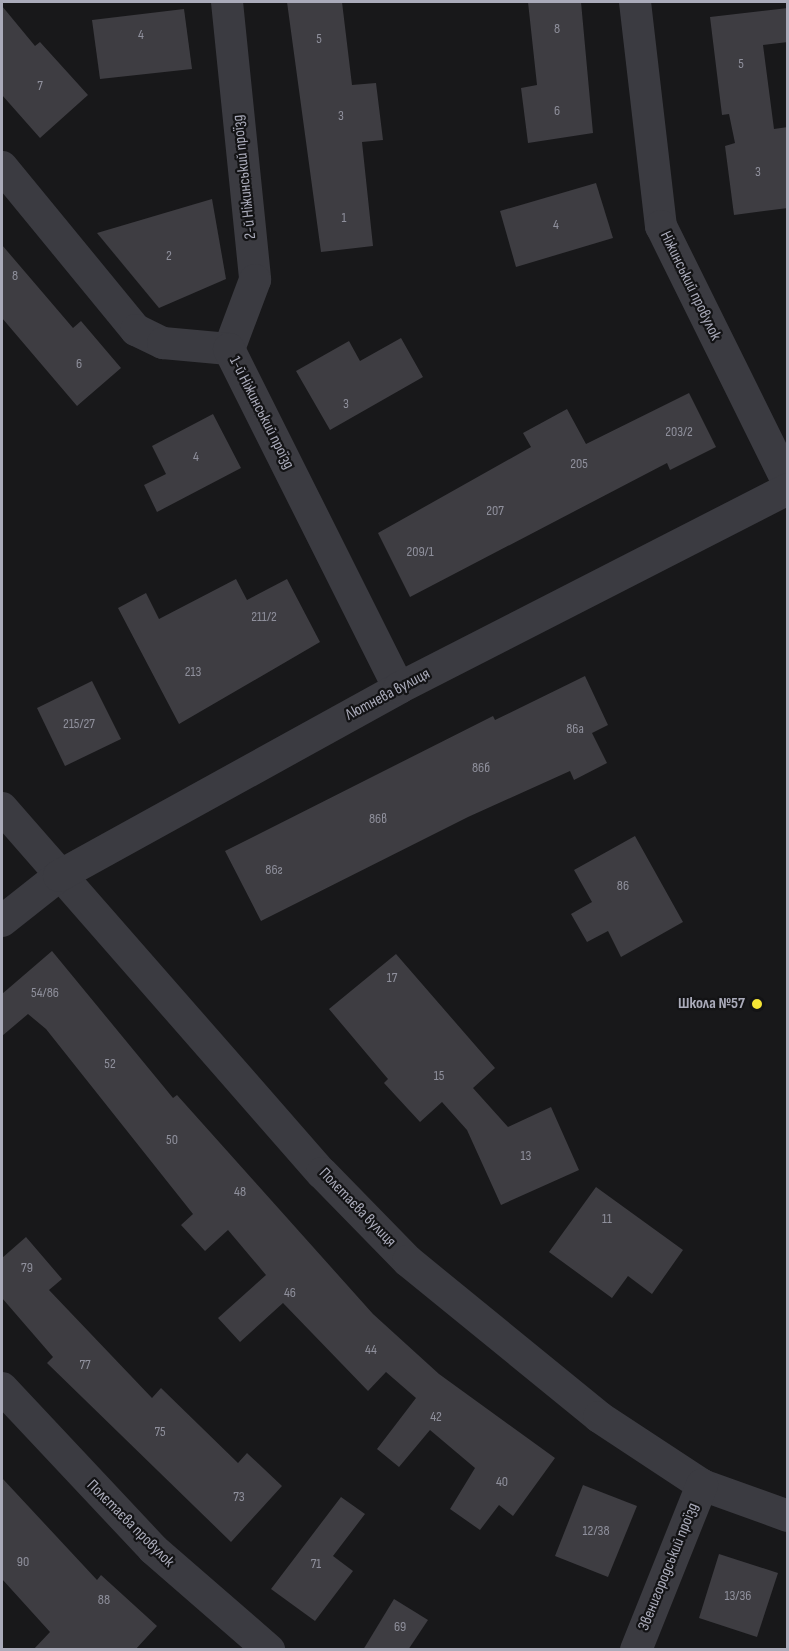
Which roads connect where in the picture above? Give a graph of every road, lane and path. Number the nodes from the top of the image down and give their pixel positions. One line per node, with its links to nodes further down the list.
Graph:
1 (227, 2): 4 (street, 2-й Ніжинський проїзд)
2 (634, 2): 5 (street, Ніжинський провулок)
3 (2, 167): 4 (street, 1-й Ніжинський проїзд)
4 (229, 349): 7 (street, 1-й Ніжинський проїзд)
5 (788, 483)
6 (788, 489): 7 (street, Лютнева вулиця)
7 (399, 688): 9 (street, Лютнева вулиця)
8 (2, 808): 9 (street, Полєтаєва вулиця)
9 (59, 876): 10 (street, Лютнева вулиця); 12 (street, Полєтаєва вулиця)
10 (2, 921)
11 (2, 1388): 14 (street, Полєтаєва провулок)
12 (702, 1485): 13 (street, Полєтаєва вулиця); 15 (street, Звенигородський проїзд)
13 (788, 1516)
14 (268, 1650)
15 (636, 1650)

